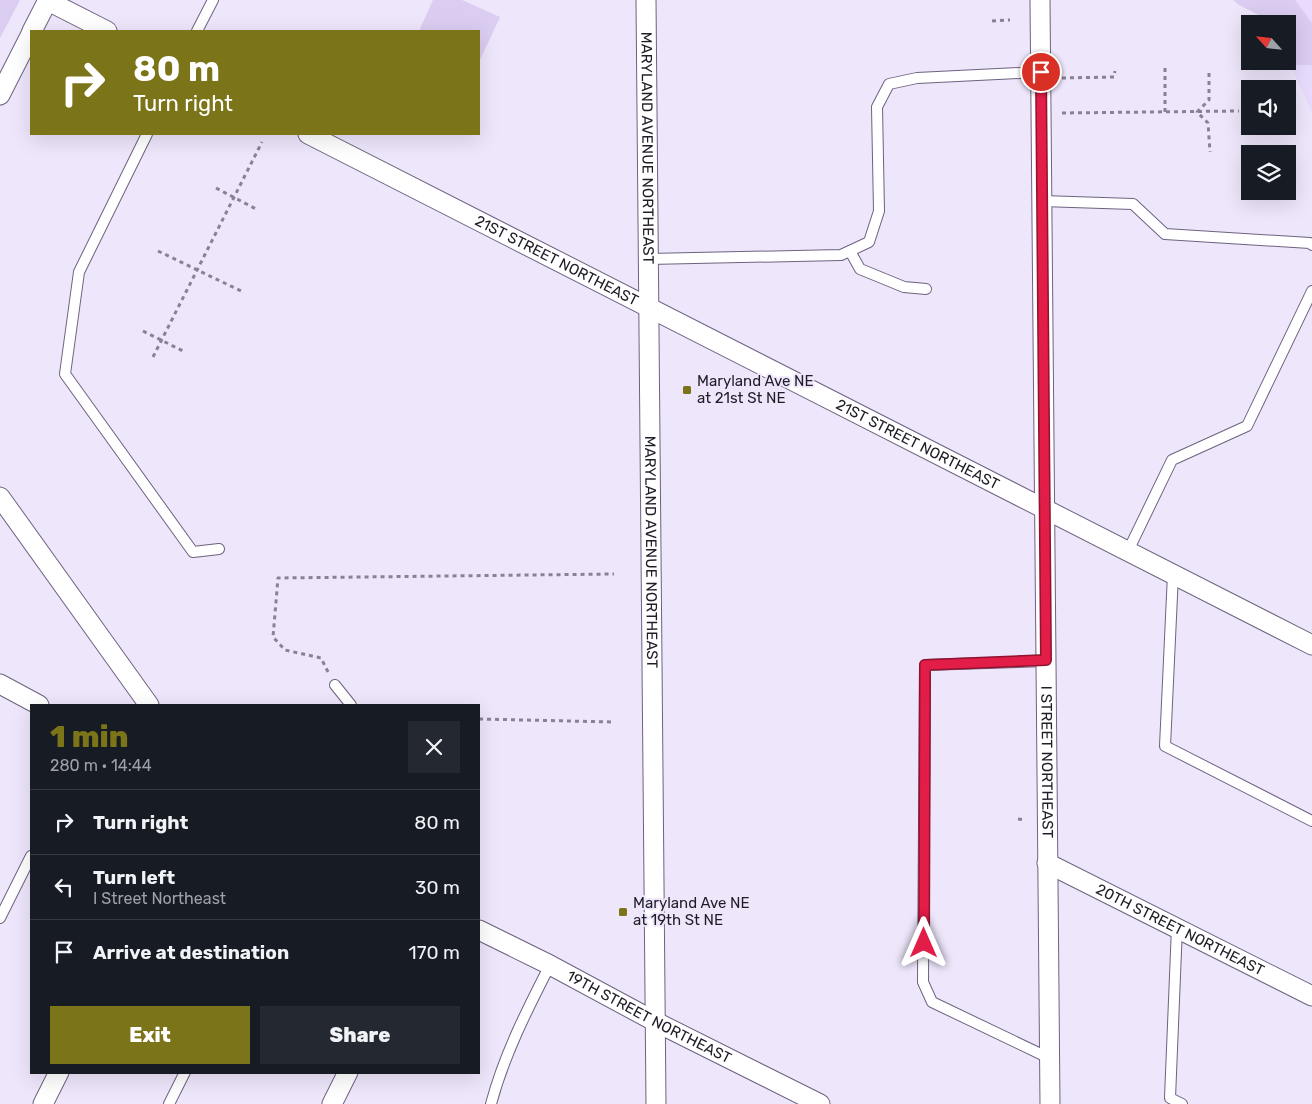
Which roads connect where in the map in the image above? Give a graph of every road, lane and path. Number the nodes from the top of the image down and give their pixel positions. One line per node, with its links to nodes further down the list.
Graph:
1 (213, 0): 9 (lane)
2 (646, 0): 32 (street, MARYLAND AVENUE NORTHEAST)
3 (1040, 0): 13 (street, I STREET NORTHEAST)
4 (48, 1): 7 (street); 8 (street)
5 (1010, 20): 6 (path)
6 (992, 21)
7 (33, 30)
8 (105, 30)
9 (198, 30)
10 (30, 36): 16 (street)
11 (1164, 68): 18 (path)
12 (1115, 71): 15 (path)
13 (1041, 72): 27 (street, I STREET NORTHEAST); 31 (lane)
14 (1209, 73): 19 (path)
15 (1061, 78)
16 (0, 96)
17 (1239, 111): 19 (path)
18 (1165, 112): 19 (path); 20 (path)
19 (1198, 112): 24 (path)
20 (1062, 113)
21 (147, 135): 44 (lane)
22 (310, 135): 37 (street, 21ST STREET NORTHEAST)
23 (262, 142): 26 (path)
24 (1210, 152)
25 (216, 188): 26 (path)
26 (234, 198): 28 (path); 33 (path)
27 (1042, 201): 29 (lane); 43 (street, I STREET NORTHEAST)
28 (258, 210)
29 (1312, 245)
30 (158, 251): 33 (path)
31 (850, 251): 32 (lane); 34 (lane)
32 (648, 259): 37 (street, MARYLAND AVENUE NORTHEAST)
33 (197, 270): 36 (path); 39 (path)
34 (926, 289)
35 (1312, 291): 45 (lane)
36 (241, 292)
37 (649, 307): 43 (street, 21ST STREET NORTHEAST); 67 (street, MARYLAND AVENUE NORTHEAST)
38 (143, 331): 39 (path)
39 (161, 341): 40 (path); 41 (path)
40 (185, 352)
41 (153, 357)
42 (0, 497): 53 (street)
43 (1045, 509): 45 (street, 21ST STREET NORTHEAST); 49 (street, I STREET NORTHEAST)
44 (219, 549)
45 (1128, 551): 47 (street, 21ST STREET NORTHEAST)
46 (614, 574): 51 (path)
47 (1172, 574): 48 (street, 21ST STREET NORTHEAST); 59 (lane)
48 (1312, 645)
49 (1046, 660): 61 (street, I STREET NORTHEAST); 68 (lane)
50 (0, 684): 52 (street)
51 (335, 685): 54 (lane)
52 (37, 704)
53 (148, 704)
54 (350, 704)
55 (480, 719): 56 (path)
56 (614, 722)
57 (1018, 819): 58 (path)
58 (1027, 820)
59 (1312, 821)
60 (30, 858): 62 (lane)
61 (1047, 863): 63 (street, 20TH STREET NORTHEAST); 68 (street, I STREET NORTHEAST)
62 (0, 918)
63 (1177, 927): 66 (street, 20TH STREET NORTHEAST); 79 (lane)
64 (480, 930): 65 (street, 19TH STREET NORTHEAST)
65 (550, 965): 67 (street, 19TH STREET NORTHEAST); 75 (lane)
66 (1312, 996)
67 (656, 1022): 76 (street, MARYLAND AVENUE NORTHEAST); 77 (street, 19TH STREET NORTHEAST)
68 (1049, 1058): 78 (street, I STREET NORTHEAST)
69 (58, 1074): 72 (street)
70 (184, 1074): 73 (lane)
71 (347, 1074): 74 (street)
72 (43, 1104)
73 (169, 1104)
74 (332, 1104)
75 (491, 1104)
76 (656, 1104)
77 (820, 1104)
78 (1050, 1104)
79 (1182, 1104)

